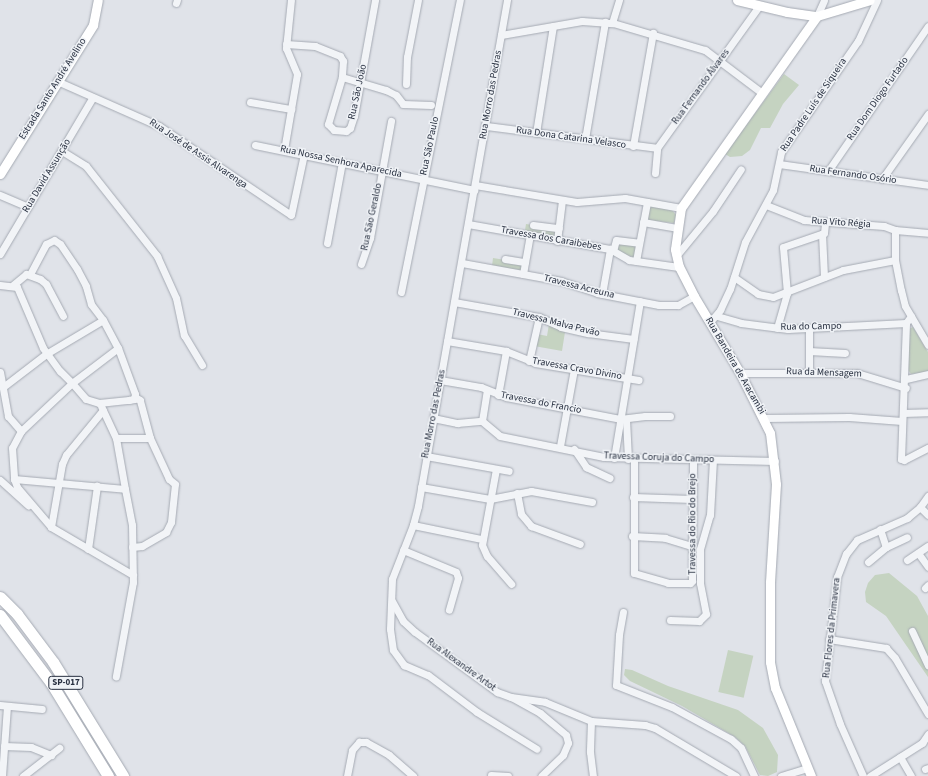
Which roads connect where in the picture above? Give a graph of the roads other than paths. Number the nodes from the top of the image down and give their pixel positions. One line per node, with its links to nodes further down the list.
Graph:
1 (98, 0): 24 (main road, Estrada Santo André Avelino)
2 (291, 0): 21 (street)
3 (375, 0): 25 (street, Rua São João)
4 (418, 0): 26 (street)
5 (460, 0): 50 (street, Rua São Paulo)
6 (507, 0): 20 (street, Rua Morro das Pedras)
7 (618, 0): 16 (street)
8 (737, 0): 13 (main road)
9 (824, 0): 14 (street, Rua Bandeira de Aracambi)
10 (870, 0): 14 (main road)
11 (877, 0): 44 (street, Rua Padre Luís de Siqueira)
12 (771, 4): 13 (main road); 14 (main road)
13 (759, 6): 22 (street, Rua Fernando Álvares)
14 (817, 16): 27 (main road, Rua Bandeira de Aracambi)
15 (605, 22): 16 (street); 17 (street); 36 (street)
16 (612, 23): 19 (street)
17 (553, 26): 20 (street); 35 (street)
18 (928, 26): 47 (street, Rua Dom Diogo Furtado)
19 (653, 33): 22 (street); 38 (street)
20 (502, 35): 34 (street, Rua Morro das Pedras)
21 (286, 44): 23 (street, Rua São João); 31 (street)
22 (720, 60): 27 (street); 39 (street, Rua Fernando Álvares)
23 (342, 77): 25 (street); 25 (street, Rua São João)
24 (57, 80): 28 (street, Rua José de Assis Alvarenga); 49 (main road, Estrada Santo André Avelino)
25 (361, 82): 30 (street)
26 (406, 84)
27 (762, 93): 59 (main road, Rua Bandeira de Aracambi)
28 (93, 97): 41 (street, Rua David Assunção); 42 (street, Rua José de Assis Alvarenga)
29 (250, 102): 31 (street)
30 (431, 105)
31 (291, 109): 40 (street)
32 (928, 114): 51 (street)
33 (391, 122): 46 (street, Rua São Geraldo)
34 (486, 126): 35 (street, Rua Dona Catarina Velasco); 53 (street, Rua Morro das Pedras)
35 (536, 133): 36 (street, Rua Dona Catarina Velasco)
36 (585, 139): 38 (street, Rua Dona Catarina Velasco)
37 (255, 145): 40 (street, Rua Nossa Senhora Aparecida)
38 (633, 146): 39 (street, Rua Dona Catarina Velasco)
39 (657, 148): 48 (street)
40 (284, 150): 42 (street, Rua Nossa Senhora Aparecida)
41 (62, 151): 58 (street, Rua David Assunção); 112 (street)
42 (304, 154): 43 (street, Rua Nossa Senhora Aparecida)
43 (342, 162): 46 (street, Rua Nossa Senhora Aparecida); 71 (street)
44 (779, 164): 47 (street, Rua Fernando Osório); 57 (street, Rua Padre Luís de Siqueira)
45 (741, 169): 75 (street)
46 (382, 170): 50 (street, Rua Nossa Senhora Aparecida); 81 (street, Rua São Geraldo)
47 (828, 171): 51 (street, Rua Fernando Osório)
48 (655, 173)
49 (0, 174)
50 (423, 179): 53 (street, Rua Nossa Senhora Aparecida); 89 (street, Rua São Paulo)
51 (882, 179): 52 (street, Rua Fernando Osório)
52 (928, 185)
53 (474, 187): 55 (street, Rua Nossa Senhora Aparecida); 62 (street, Rua Morro das Pedras)
54 (0, 195): 58 (street)
55 (562, 200): 56 (street, Rua Nossa Senhora Aparecida); 64 (street)
56 (647, 202): 59 (street, Rua Nossa Senhora Aparecida); 60 (street)
57 (766, 205): 61 (street, Rua Vito Régia); 85 (street, Rua Padre Luís de Siqueira)
58 (28, 207): 74 (street, Rua David Assunção)
59 (681, 208): 65 (main road, Rua Bandeira de Aracambi)
60 (643, 222): 65 (street); 72 (street)
61 (826, 223): 66 (street, Rua Vito Régia); 68 (street)
62 (468, 224): 69 (street, Travessa dos Caraibebes); 80 (street, Rua Morro das Pedras)
63 (533, 224): 64 (street)
64 (559, 228): 70 (street)
65 (676, 228): 75 (main road, Rua Bandeira de Aracambi)
66 (895, 230): 67 (street, Rua Vito Régia); 77 (street)
67 (928, 233)
68 (822, 234): 86 (street); 90 (street)
69 (530, 236): 70 (street, Travessa dos Caraibebes); 79 (street)
70 (557, 241): 73 (street, Travessa dos Caraibebes)
71 (327, 243)
72 (639, 243): 73 (street); 78 (street)
73 (612, 250): 78 (street, Travessa dos Caraibebes); 91 (street)
74 (0, 254)
75 (676, 256): 82 (main road, Rua Bandeira de Aracambi)
76 (505, 259): 79 (street)
77 (895, 260): 86 (street); 96 (street)
78 (636, 261): 82 (street, Travessa dos Caraibebes)
79 (525, 262): 84 (street)
80 (462, 263): 84 (street, Travessa Acreuna); 94 (street, Rua Morro das Pedras)
81 (361, 264)
82 (679, 267): 92 (main road, Rua Bandeira de Aracambi)
83 (30, 274): 88 (street); 95 (street); 99 (street)
84 (523, 274): 91 (street, Travessa Acreuna)
85 (734, 277): 90 (street); 98 (street, Rua Padre Luís de Siqueira)
86 (824, 277): 90 (street)
87 (0, 285): 88 (street)
88 (13, 285): 110 (street)
89 (401, 292)
90 (787, 293): 101 (street)
91 (602, 294): 93 (street, Travessa Acreuna)
92 (694, 296): 93 (street, Travessa Acreuna); 98 (main road, Rua Bandeira de Aracambi)
93 (640, 301): 103 (street)
94 (454, 302): 97 (street, Travessa Malva Pavão); 104 (street, Rua Morro das Pedras)
95 (63, 316)
96 (911, 316): 100 (street); 105 (street)
97 (539, 317): 103 (street, Travessa Malva Pavão); 111 (street)
98 (713, 319): 101 (street, Rua do Campo); 116 (main road, Rua Bandeira de Aracambi)
99 (103, 320): 106 (street); 110 (street)
100 (906, 323): 102 (street, Rua do Campo); 119 (street)
101 (777, 328): 102 (street, Rua do Campo)
102 (809, 329): 108 (street)
103 (634, 339): 118 (street)
104 (447, 341): 107 (street, Travessa Cravo Divino); 120 (street, Rua Morro das Pedras)
105 (928, 345)
106 (118, 348): 122 (street); 127 (street)
107 (506, 351): 111 (street, Travessa Cravo Divino); 126 (street)
108 (809, 351): 109 (street); 114 (street)
109 (846, 353)
110 (46, 354): 122 (street); 123 (street)
111 (529, 361): 113 (street, Travessa Cravo Divino)
112 (202, 365)
113 (574, 369): 118 (street, Travessa Cravo Divino); 129 (street)
114 (809, 371): 116 (street, Rua da Mensagem); 124 (street, Rua da Mensagem)
115 (0, 372): 123 (street)
116 (740, 373): 135 (main road, Rua Bandeira de Aracambi)
117 (928, 374): 119 (street)
118 (627, 378): 121 (street, Travessa Cravo Divino); 136 (street)
119 (906, 379): 124 (street)
120 (440, 380): 125 (street, Travessa do Francio); 134 (street, Rua Morro das Pedras)
121 (639, 380)
122 (72, 383): 128 (street); 139 (street)
123 (3, 387): 139 (street)
124 (906, 388): 132 (street)
125 (487, 390): 126 (street, Travessa do Francio); 137 (street)
126 (498, 395): 129 (street, Travessa do Francio)
127 (135, 397): 128 (street); 141 (street)
128 (99, 403): 130 (street)
129 (566, 408): 136 (street, Travessa do Francio); 142 (street)
130 (103, 410): 140 (street); 156 (street)
131 (928, 412): 132 (street)
132 (903, 413): 138 (street)
133 (670, 416): 136 (street)
134 (433, 418): 137 (street); 145 (street, Rua Morro das Pedras)
135 (764, 418): 138 (street); 150 (main road, Rua Bandeira de Aracambi)
136 (623, 419): 146 (street); 147 (street, Travessa do Rio do Brejo)
137 (482, 421): 142 (street, Travessa Coruja do Campo)
138 (902, 421): 143 (street)
139 (21, 431): 154 (street)
140 (116, 438): 141 (street); 159 (street)
141 (150, 438): 176 (street)
142 (560, 446): 144 (street, Travessa Coruja do Campo)
143 (928, 448)
144 (574, 449): 146 (street, Travessa Coruja do Campo); 153 (street)
145 (426, 456): 151 (street); 158 (street, Rua Morro das Pedras)
146 (614, 458): 147 (street, Travessa Coruja do Campo)
147 (631, 459): 148 (street, Travessa Coruja do Campo); 162 (street, Travessa do Rio do Brejo)
148 (693, 459): 149 (street, Travessa Coruja do Campo); 164 (street, Travessa do Rio do Brejo)
149 (713, 460): 150 (street, Travessa Coruja do Campo); 180 (street)
150 (775, 461): 209 (main road, Rua Bandeira de Aracambi)
151 (496, 469): 152 (street); 163 (street)
152 (509, 471)
153 (610, 478)
154 (14, 479): 156 (street); 169 (street)
155 (0, 480): 169 (street)
156 (60, 481): 157 (street); 169 (street)
157 (97, 486): 159 (street); 179 (street)
158 (421, 487): 163 (street); 168 (street, Rua Morro das Pedras)
159 (125, 489): 176 (street)
160 (517, 493): 163 (street); 165 (street); 174 (street)
161 (928, 496): 166 (street, Rua Flores da Primavera)
162 (633, 498): 164 (street); 171 (street, Travessa do Rio do Brejo)
163 (490, 499): 173 (street)
164 (692, 499): 178 (street, Travessa do Rio do Brejo)
165 (592, 502)
166 (920, 507): 167 (street); 170 (street, Rua Flores da Primavera)
167 (928, 515)
168 (413, 525): 173 (street); 181 (street, Rua Morro das Pedras)
169 (51, 527): 179 (street)
170 (880, 530): 177 (street); 195 (street, Rua Flores da Primavera)
171 (632, 536): 178 (street); 178 (street, Travessa do Rio do Brejo)
172 (907, 537): 177 (street)
173 (481, 539): 187 (street)
174 (580, 544)
175 (928, 546): 182 (street)
176 (132, 547): 186 (street)
177 (886, 547): 184 (street)
178 (692, 548): 180 (street)
179 (88, 549): 186 (street)
180 (700, 549): 193 (street)
181 (403, 550): 189 (street, Rua Morro das Pedras); 190 (street)
182 (918, 553): 183 (street); 185 (street)
183 (907, 560)
184 (868, 562)
185 (928, 567)
186 (133, 575): 197 (street)
187 (511, 584)
188 (0, 597): 214 (highway, SP-017)
189 (392, 601): 198 (street, Rua Alexandre Artot); 206 (street, Rua Morro das Pedras)
190 (449, 610)
191 (623, 612): 221 (street)
192 (0, 615): 213 (highway, SP-017)
193 (670, 620)
194 (912, 631): 196 (street)
195 (829, 639): 201 (street); 223 (street, Rua Flores da Primavera)
196 (928, 665)
197 (116, 676)
198 (511, 697): 202 (street, Rua Alexandre Artot); 218 (street)
199 (4, 706): 200 (street); 204 (street)
200 (42, 709)
201 (928, 714)
202 (591, 721): 219 (street); 220 (street, Rua Alexandre Artot)
203 (927, 740): 208 (street)
204 (4, 746): 207 (street); 211 (street)
205 (58, 748): 207 (street)
206 (538, 750)
207 (51, 755): 212 (street)
208 (900, 758): 224 (street); 225 (street)
209 (809, 772): 222 (street)
210 (491, 775): 217 (street)
211 (2, 776)
212 (22, 776)
213 (108, 776)
214 (123, 776)
215 (347, 776): 216 (street)
216 (414, 776)
217 (508, 776)
218 (540, 776)
219 (593, 776)
220 (736, 776)
221 (754, 776)
222 (781, 776)
223 (863, 776)
224 (870, 776)
225 (912, 776)

